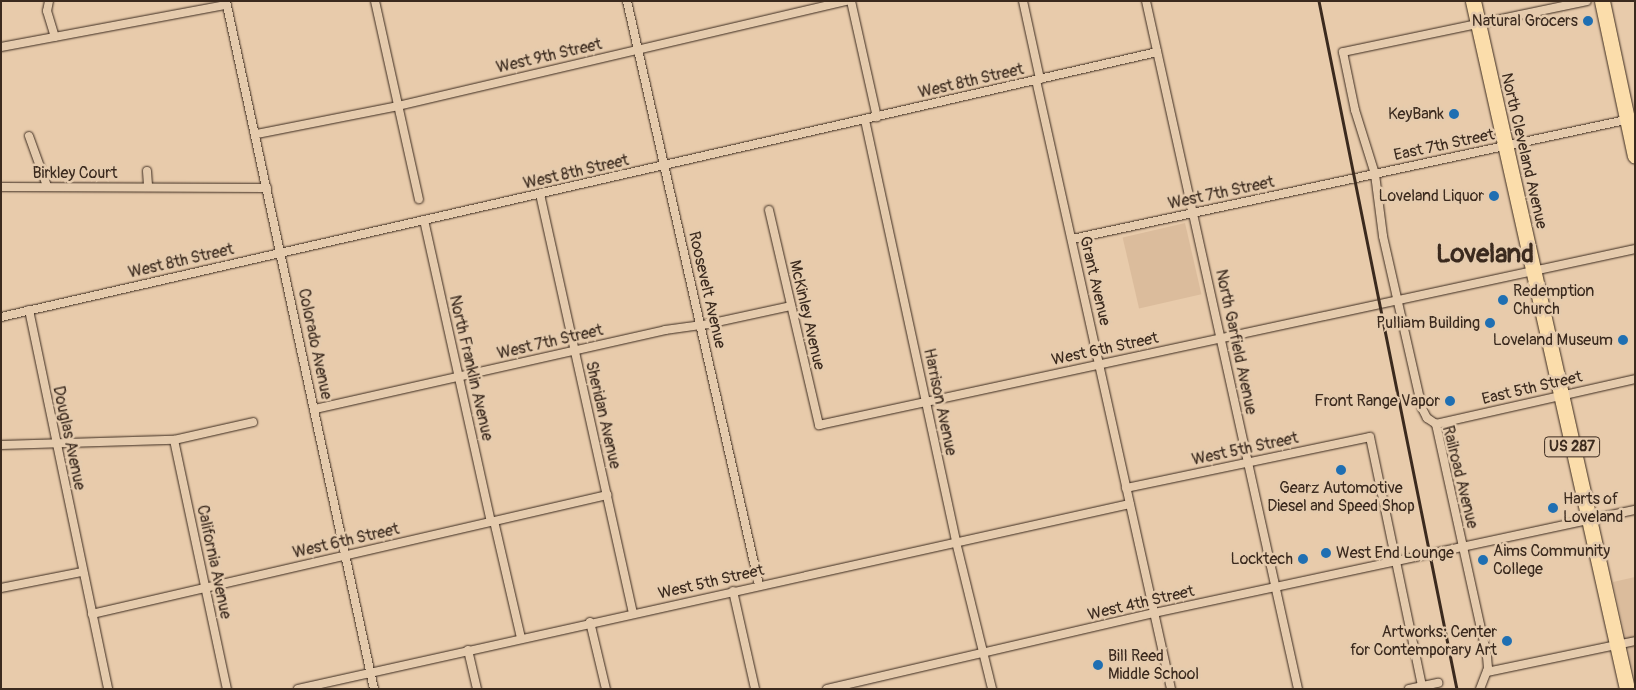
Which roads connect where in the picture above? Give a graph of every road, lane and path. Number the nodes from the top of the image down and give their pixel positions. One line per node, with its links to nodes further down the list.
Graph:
1 (49, 1): 12 (street)
2 (375, 1): 17 (street)
3 (626, 1): 14 (street, Roosevelt Avenue)
4 (849, 1): 14 (street, West 9th Street); 18 (street)
5 (1023, 1): 16 (street, Grant Avenue)
6 (1146, 1): 15 (street, North Garfield Avenue)
7 (1473, 1): 11 (highway, North Cleveland Avenue / US 287)
8 (1587, 1): 11 (street)
9 (1602, 1): 19 (highway)
10 (226, 3): 12 (street); 21 (street, Colorado Avenue)
11 (1478, 24): 23 (highway, North Cleveland Avenue / US 287); 27 (street, Railroad Avenue)
12 (55, 37): 13 (street)
13 (1, 47)
14 (638, 50): 17 (street, West 9th Street); 25 (street, Roosevelt Avenue)
15 (1157, 52): 16 (street, West 8th Street); 35 (street, North Garfield Avenue)
16 (1038, 80): 18 (street, West 8th Street); 37 (street, Grant Avenue)
17 (398, 106): 21 (street, West 9th Street); 33 (street)
18 (877, 117): 20 (street, West 8th Street)
19 (1631, 119): 23 (street, East 7th Street); 24 (highway)
20 (865, 120): 25 (street, West 8th Street); 52 (street, Harrison Avenue)
21 (257, 134): 31 (street, Colorado Avenue)
22 (29, 136): 28 (street)
23 (1506, 146): 27 (street, East 7th Street); 40 (highway, North Cleveland Avenue / US 287)
24 (1635, 156)
25 (665, 166): 32 (street, West 8th Street); 45 (street, Roosevelt Avenue)
26 (147, 171): 30 (street)
27 (1376, 174): 35 (street, West 7th Street); 41 (street, Railroad Avenue)
28 (47, 186): 29 (street, Birkley Court); 30 (street, Birkley Court)
29 (1, 187)
30 (148, 187): 31 (street, Birkley Court)
31 (268, 188): 39 (street, Colorado Avenue)
32 (540, 194): 36 (street, West 8th Street); 47 (street, Sheridan Avenue)
33 (418, 198)
34 (769, 210): 42 (street, McKinley Avenue)
35 (1193, 212): 37 (street, West 7th Street); 46 (street, North Garfield Avenue)
36 (424, 220): 39 (street, West 8th Street); 49 (street, North Franklin Avenue)
37 (1072, 239): 48 (street, Grant Avenue)
38 (1635, 249): 40 (street, West 6th Street)
39 (281, 253): 43 (street, West 8th Street); 53 (street, Colorado Avenue)
40 (1533, 271): 41 (street, West 6th Street); 51 (highway, North Cleveland Avenue / US 287)
41 (1397, 300): 46 (street, West 6th Street); 55 (street, Railroad Avenue)
42 (791, 306): 45 (street, West 7th Street); 56 (street, McKinley Avenue)
43 (29, 310): 44 (street, West 8th Street); 59 (street, Douglas Avenue)
44 (1, 317)
45 (700, 324): 47 (street, West 7th Street); 72 (street, Roosevelt Avenue)
46 (1221, 338): 48 (street, West 6th Street); 60 (street, North Garfield Avenue)
47 (574, 351): 49 (street, West 7th Street); 62 (street, Sheridan Avenue)
48 (1099, 364): 52 (street, West 6th Street); 61 (street, Grant Avenue)
49 (458, 376): 53 (street, West 7th Street); 66 (street, North Franklin Avenue)
50 (1635, 379): 51 (street, East 5th Street)
51 (1561, 396): 55 (street, East 5th Street); 65 (highway, North Cleveland Avenue / US 287)
52 (927, 403): 56 (street, West 6th Street); 67 (street, Harrison Avenue)
53 (315, 409): 69 (street, Colorado Avenue)
54 (253, 422): 57 (street)
55 (1436, 424): 68 (street, Railroad Avenue)
56 (819, 425)
57 (174, 440): 59 (street); 73 (street, California Avenue)
58 (1, 445): 59 (street)
59 (57, 445): 71 (street, Douglas Avenue)
60 (1248, 462): 61 (street, West 5th Street); 70 (street, West 5th Street); 74 (street, North Garfield Avenue)
61 (1126, 488): 63 (street, Grant Avenue)
62 (607, 495): 66 (street, West 6th Street); 77 (street, Sheridan Avenue)
63 (1130, 504): 67 (street, West 5th Street); 78 (street)
64 (1635, 510): 65 (street, West 4th Street)
65 (1588, 520): 68 (street, West 4th Street); 83 (highway, North Cleveland Avenue / US 287)
66 (492, 521): 69 (street, West 6th Street); 81 (street, North Franklin Avenue)
67 (956, 542): 72 (street, West 5th Street); 85 (street, Harrison Avenue)
68 (1463, 547): 70 (street, West 4th Street); 87 (street, Railroad Avenue)
69 (347, 556): 73 (street, West 6th Street); 86 (street, Colorado Avenue)
70 (1395, 562): 74 (street, West 4th Street); 89 (street)
71 (82, 572): 75 (street); 79 (street, Douglas Avenue)
72 (758, 585): 76 (street, West 5th Street)
73 (206, 587): 79 (street, West 6th Street); 91 (street, California Avenue)
74 (1276, 587): 78 (street, West 4th Street); 100 (street, North Garfield Avenue)
75 (1, 588)
76 (733, 591): 77 (street, West 5th Street); 96 (street)
77 (633, 613): 80 (street, West 5th Street)
78 (1154, 613): 85 (street, West 4th Street); 99 (street)
79 (92, 614): 90 (street)
80 (590, 622): 81 (street, West 5th Street); 95 (street)
81 (521, 638): 84 (street, West 5th Street)
82 (1635, 641): 83 (street)
83 (1617, 645): 87 (street); 103 (highway, North Cleveland Avenue / US 287)
84 (468, 650): 86 (street, West 5th Street); 94 (street)
85 (985, 653): 97 (street, West 4th Street); 98 (street, Harrison Avenue)
86 (371, 672): 92 (street, West 5th Street); 93 (street, Colorado Avenue)
87 (1487, 672): 102 (street)
88 (1438, 683): 89 (street)
89 (1422, 686): 101 (street)
90 (108, 689)
91 (227, 689)
92 (298, 689)
93 (374, 689)
94 (477, 689)
95 (606, 689)
96 (755, 689)
97 (826, 689)
98 (992, 689)
99 (1171, 689)
100 (1298, 689)
101 (1409, 689)
102 (1480, 689)
103 (1627, 689)

